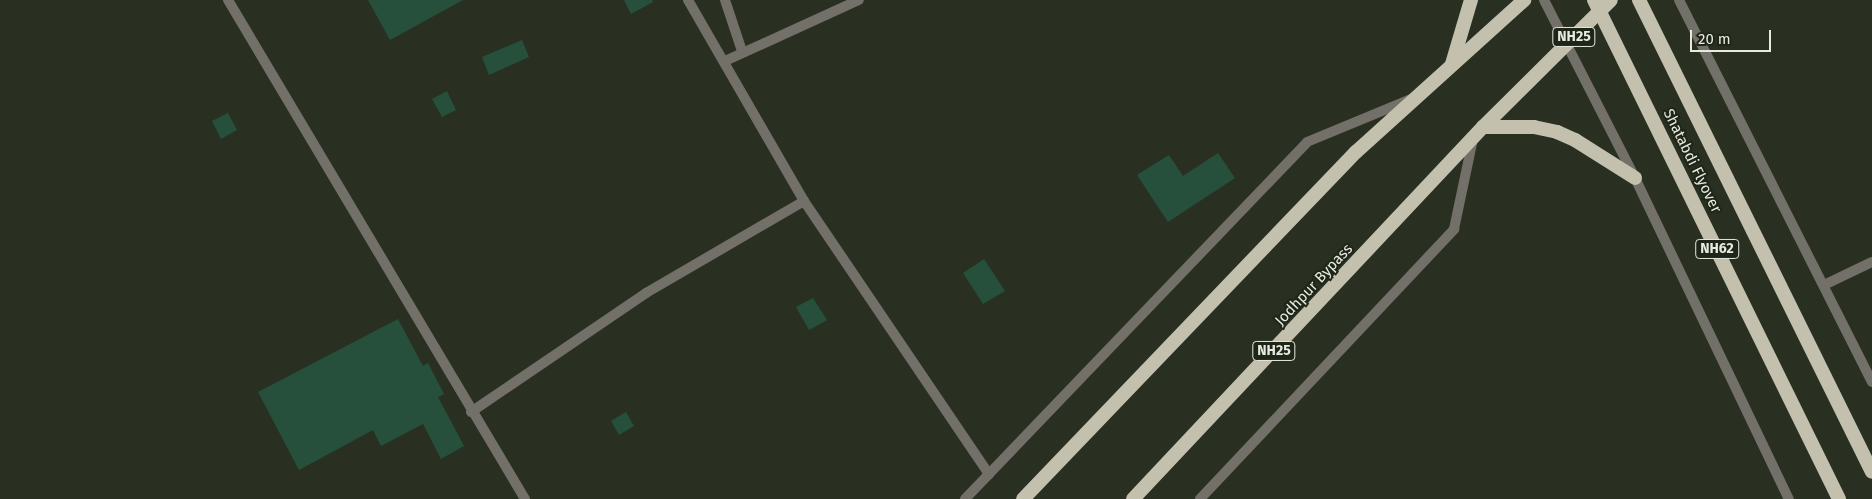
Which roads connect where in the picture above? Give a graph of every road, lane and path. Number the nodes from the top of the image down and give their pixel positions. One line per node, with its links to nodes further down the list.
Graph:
1 (228, 0): 24 (street)
2 (688, 0): 14 (street)
3 (725, 0): 13 (street)
4 (859, 0): 13 (street)
5 (1471, 0): 15 (highway)
6 (1524, 0): 15 (highway)
7 (1544, 0): 12 (street)
8 (1594, 0): 33 (highway, Shatabdi Flyover / NH62, bridge)
9 (1612, 0): 12 (highway, NH25)
10 (1639, 0): 25 (highway, Shatabdi Flyover / NH62)
11 (1679, 0): 22 (street)
12 (1567, 44): 17 (highway, NH25); 19 (street)
13 (742, 51): 14 (street)
14 (725, 61): 20 (street)
15 (1452, 65): 16 (highway)
16 (1422, 94): 26 (street); 29 (highway)
17 (1483, 127): 18 (highway, NH25); 19 (highway)
18 (1473, 138): 30 (highway, Jodhpur Bypass / NH25); 31 (street)
19 (1634, 178): 32 (street)
20 (804, 201): 24 (street); 26 (street)
21 (1872, 262): 22 (street)
22 (1824, 285): 23 (street)
23 (1872, 382)
24 (471, 412): 27 (street)
25 (1872, 472)
26 (989, 474): 28 (street)
27 (524, 499)
28 (965, 499)
29 (1023, 499)
30 (1134, 499)
31 (1200, 499)
32 (1790, 499)
33 (1839, 499)

